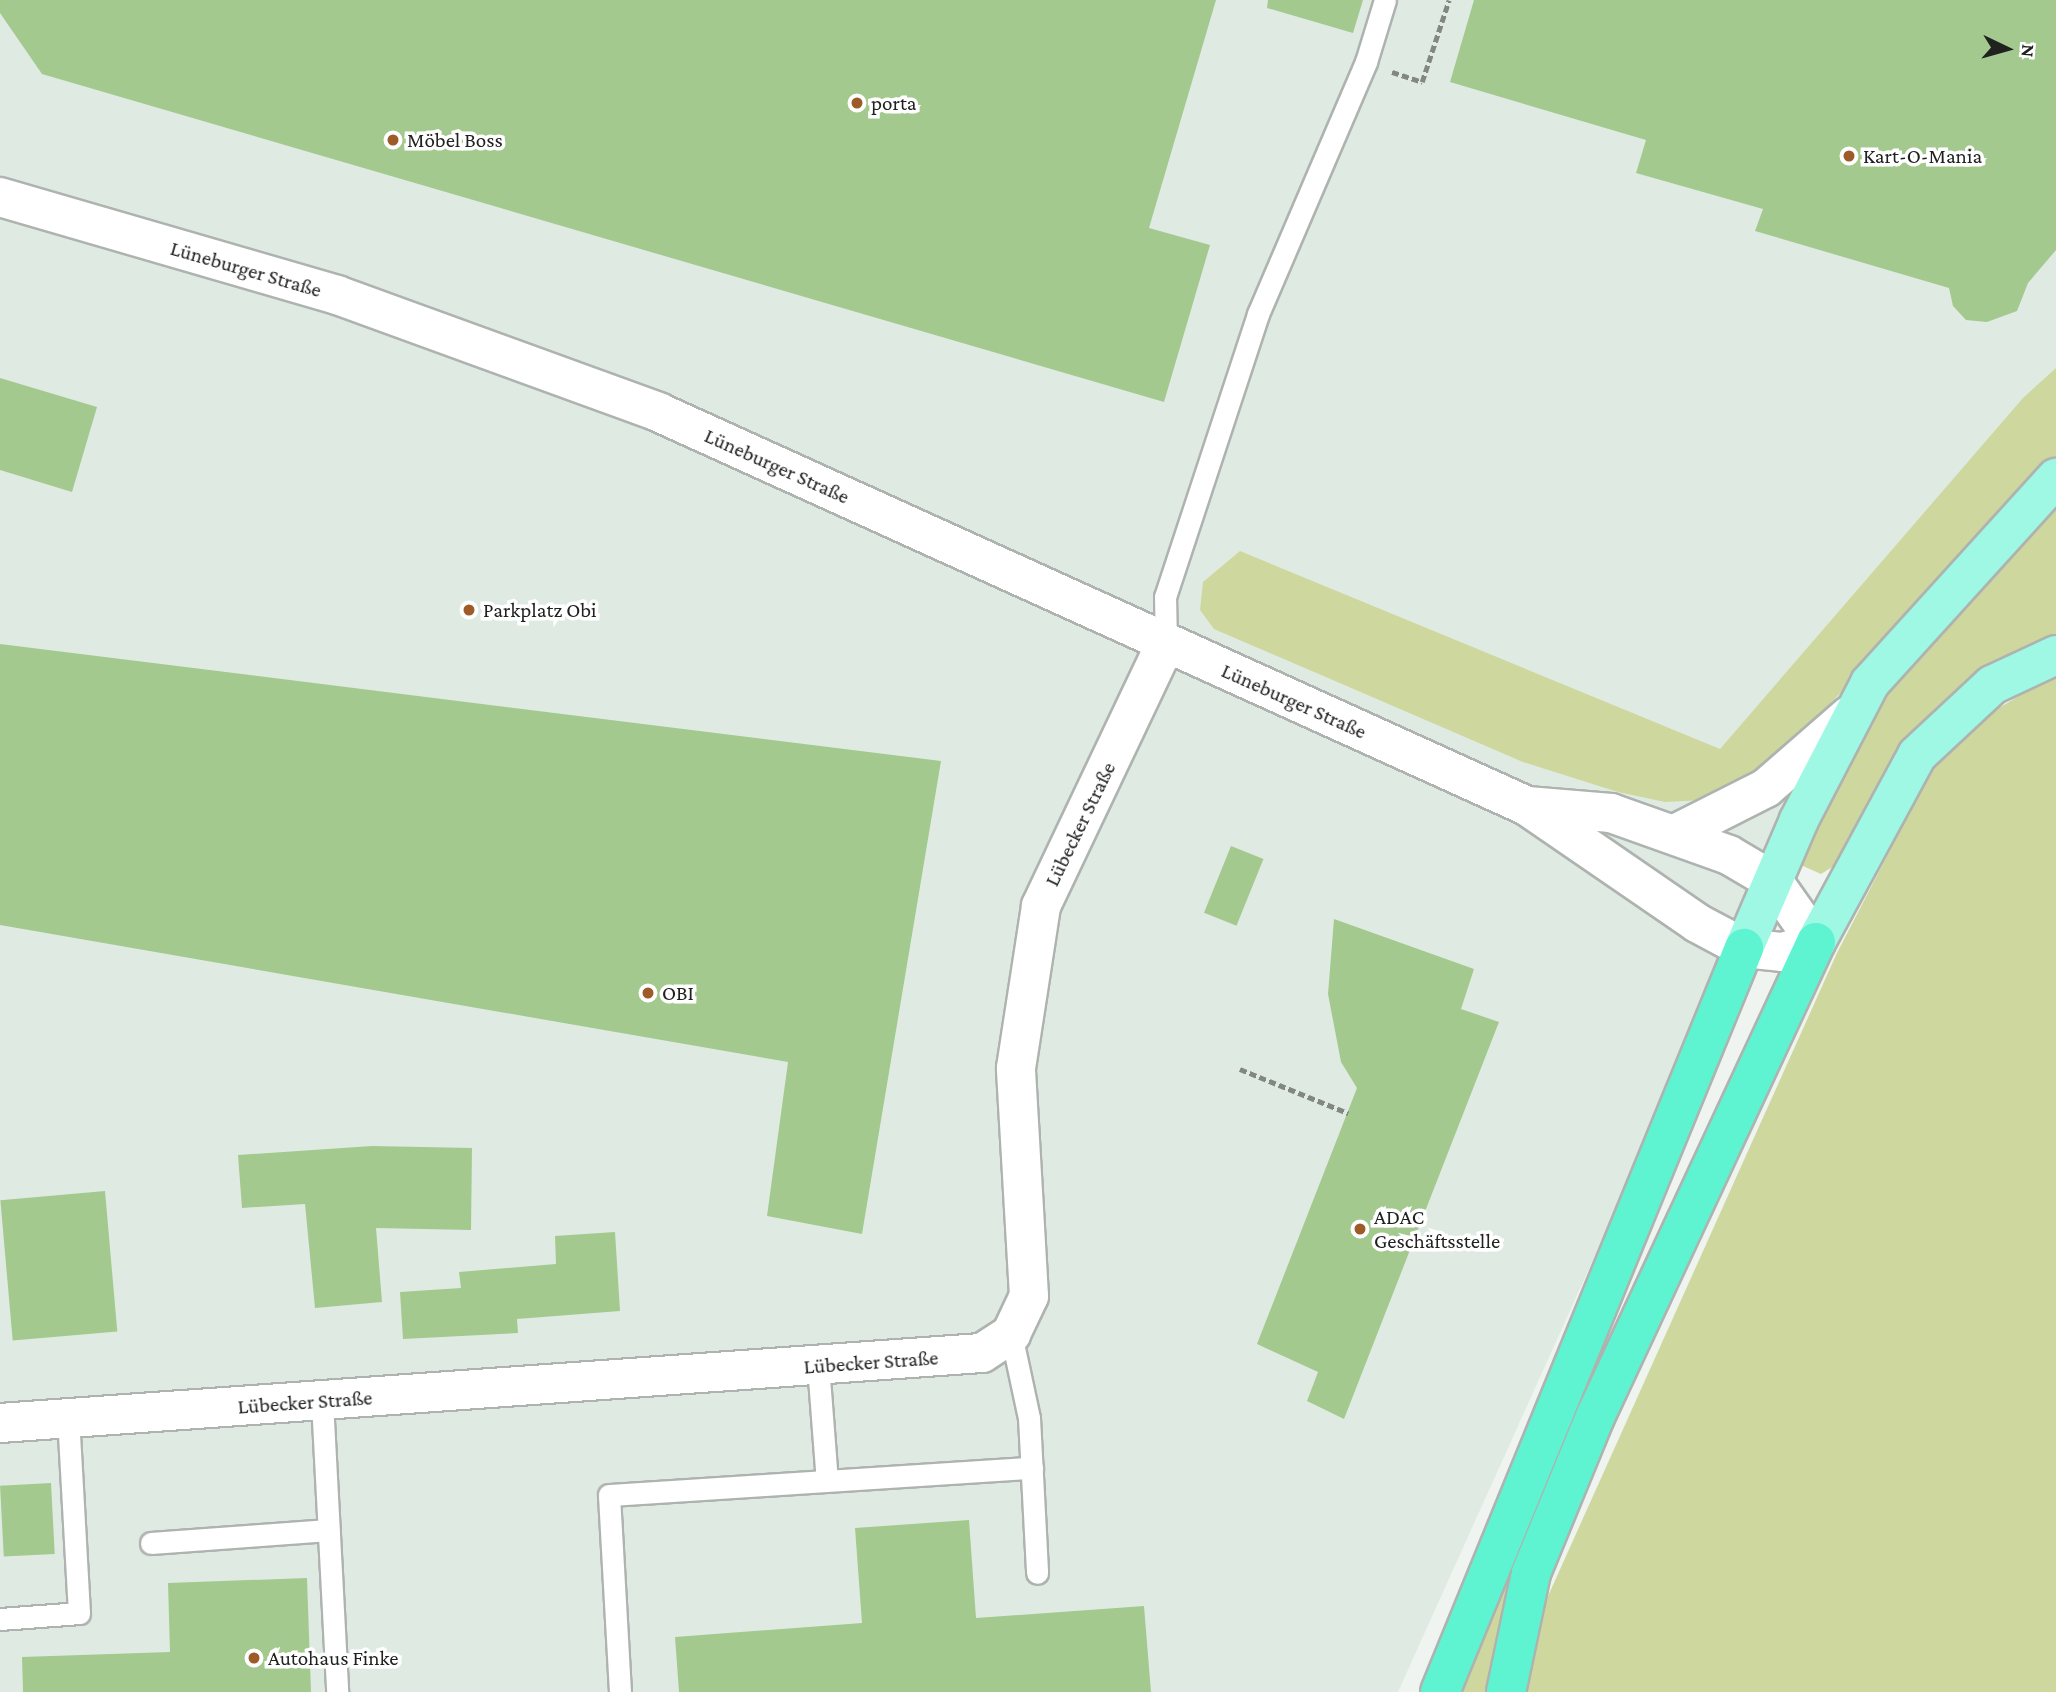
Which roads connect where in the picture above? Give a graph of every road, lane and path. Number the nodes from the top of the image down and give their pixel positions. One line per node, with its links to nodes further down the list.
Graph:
1 (1385, 0): 3 (lane)
2 (1449, 0): 3 (path)
3 (1366, 62): 6 (lane)
4 (0, 197): 6 (street, Lüneburger Straße)
5 (2056, 478): 8 (main road)
6 (1167, 643): 9 (street, Lüneburger Straße); 16 (street, Lübecker Straße)
7 (2056, 656): 12 (main road)
8 (1850, 715): 10 (street); 11 (main road)
9 (1527, 806): 10 (street, Lüneburger Straße); 13 (street, Lüneburger Straße)
10 (1677, 833): 11 (street, Lüneburger Straße)
11 (1773, 881): 12 (street, Lüneburger Straße); 13 (main road)
12 (1816, 942): 13 (street, Lüneburger Straße); 30 (highway)
13 (1744, 948): 29 (highway)
14 (1240, 1069): 15 (path)
15 (1348, 1113)
16 (1011, 1334): 17 (street, Lübecker Straße); 21 (lane)
17 (818, 1365): 18 (street, Lübecker Straße); 22 (lane)
18 (322, 1401): 19 (street, Lübecker Straße); 23 (lane)
19 (68, 1419): 20 (street, Lübecker Straße); 26 (lane)
20 (0, 1423)
21 (1032, 1468): 22 (lane); 25 (lane)
22 (827, 1481): 28 (lane)
23 (329, 1530): 24 (lane); 27 (lane)
24 (151, 1543)
25 (1037, 1573)
26 (0, 1619)
27 (337, 1692)
28 (620, 1692)
29 (1440, 1692)
30 (1506, 1692)

